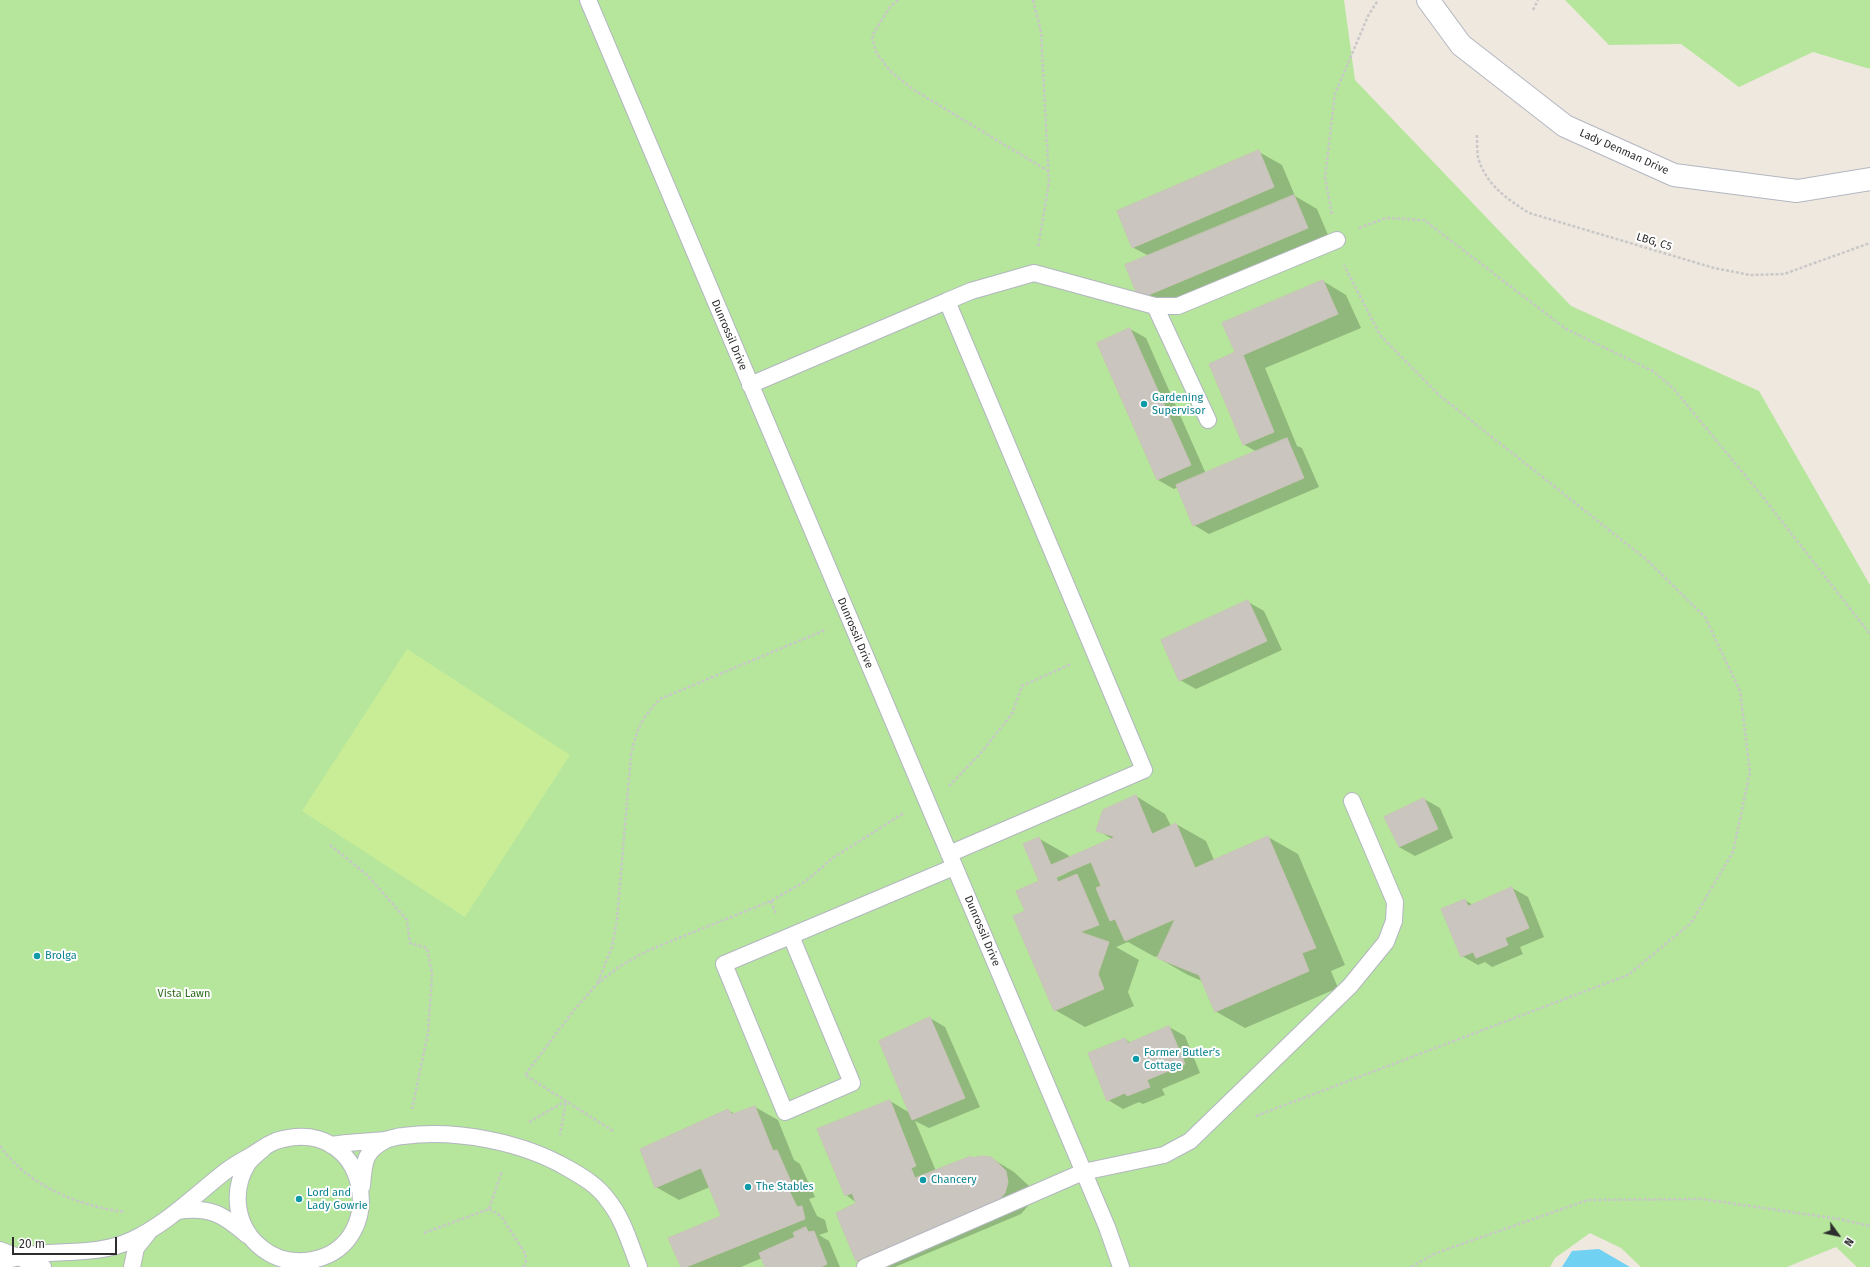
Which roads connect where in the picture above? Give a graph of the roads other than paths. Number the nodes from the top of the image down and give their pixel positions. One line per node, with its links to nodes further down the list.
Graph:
1 (588, 0): 7 (lane, Dunrossil Drive)
2 (1428, 0): 3 (street, Lady Denman Drive)
3 (1870, 179)
4 (1337, 240): 6 (lane)
5 (947, 301): 6 (lane); 7 (lane); 10 (lane)
6 (1155, 306): 8 (lane)
7 (750, 385): 10 (lane, Dunrossil Drive)
8 (1208, 420)
9 (1352, 801): 15 (lane)
10 (952, 861): 11 (lane); 15 (lane, Dunrossil Drive)
11 (791, 936): 11 (lane)
12 (386, 1140): 13 (lane); 16 (lane); 25 (lane)
13 (331, 1145): 14 (lane); 16 (lane)
14 (263, 1149): 17 (lane); 19 (lane)
15 (1083, 1172): 26 (lane); 27 (lane, Dunrossil Drive)
16 (361, 1194): 19 (lane)
17 (177, 1211): 18 (lane); 19 (lane)
18 (152, 1229): 21 (lane); 24 (lane)
19 (254, 1242)
20 (0, 1250): 21 (lane)
21 (18, 1257): 22 (lane); 23 (lane)
22 (0, 1262)
23 (43, 1267)
24 (132, 1267)
25 (639, 1267)
26 (865, 1267)
27 (1121, 1267)

